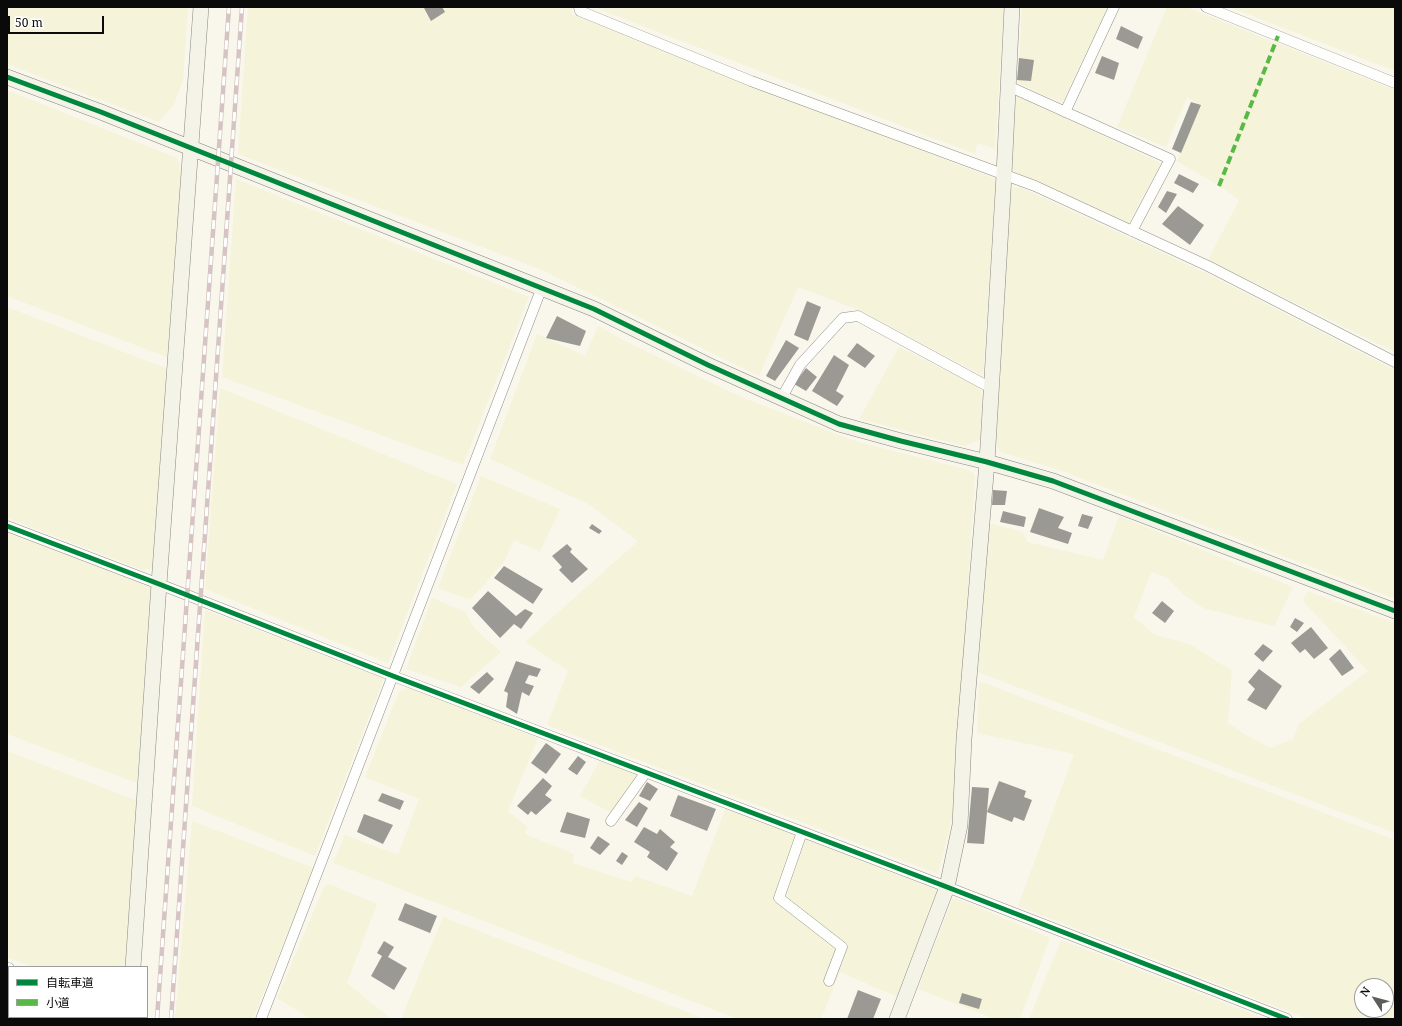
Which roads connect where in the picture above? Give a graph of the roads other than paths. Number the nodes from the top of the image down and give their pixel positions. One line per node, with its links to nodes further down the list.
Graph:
1 (201, 7): 10 (street)
2 (579, 7): 11 (street)
3 (1012, 7): 8 (street)
4 (1114, 7): 9 (street)
5 (1206, 7): 7 (street)
6 (7, 77): 10 (street)
7 (1395, 83)
8 (1008, 86): 9 (street); 11 (street)
9 (1065, 112): 12 (street)
10 (191, 148): 13 (street); 19 (street)
11 (1004, 175): 12 (street); 15 (street)
12 (1132, 231): 14 (street)
13 (542, 287): 16 (street); 21 (street)
14 (1395, 362)
15 (991, 388): 16 (street); 17 (street)
16 (781, 399): 17 (street)
17 (987, 462): 20 (street); 25 (street)
18 (7, 526): 19 (street)
19 (159, 584): 21 (street); 26 (street)
20 (1395, 611)
21 (393, 676): 22 (street); 28 (street)
22 (646, 772): 23 (street); 24 (street)
23 (612, 821)
24 (802, 832): 25 (street); 27 (street)
25 (947, 887): 29 (street); 30 (street)
26 (133, 966)
27 (829, 981)
28 (260, 1019)
29 (897, 1019)
30 (1286, 1019)

